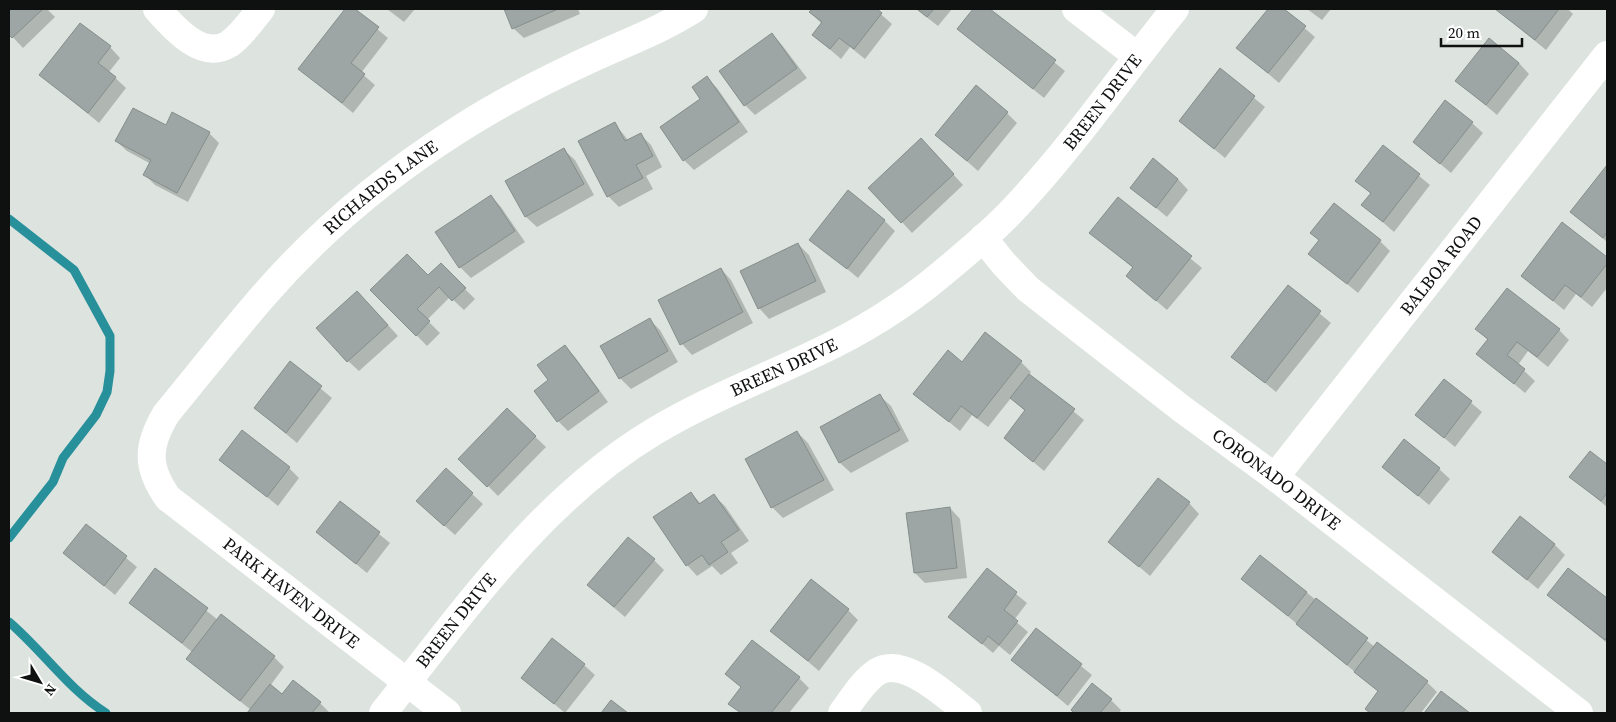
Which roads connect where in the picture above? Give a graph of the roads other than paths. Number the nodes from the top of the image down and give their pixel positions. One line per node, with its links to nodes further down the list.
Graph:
1 (157, 9): 2 (street)
2 (260, 9)
3 (694, 9): 9 (street, RICHARDS LANE)
4 (1076, 9): 7 (street)
5 (1175, 9): 7 (street, BREEN DRIVE)
6 (1607, 55): 10 (street, BALBOA ROAD)
7 (1137, 56): 8 (street, BREEN DRIVE)
8 (983, 238): 10 (street, CORONADO DRIVE); 11 (street, BREEN DRIVE)
9 (151, 460): 11 (street, PARK HAVEN DRIVE)
10 (1275, 477): 16 (street, CORONADO DRIVE)
11 (407, 683): 12 (street, BREEN DRIVE); 13 (street, PARK HAVEN DRIVE)
12 (383, 713)
13 (447, 713)
14 (842, 713): 15 (street)
15 (968, 713)
16 (1579, 713)

